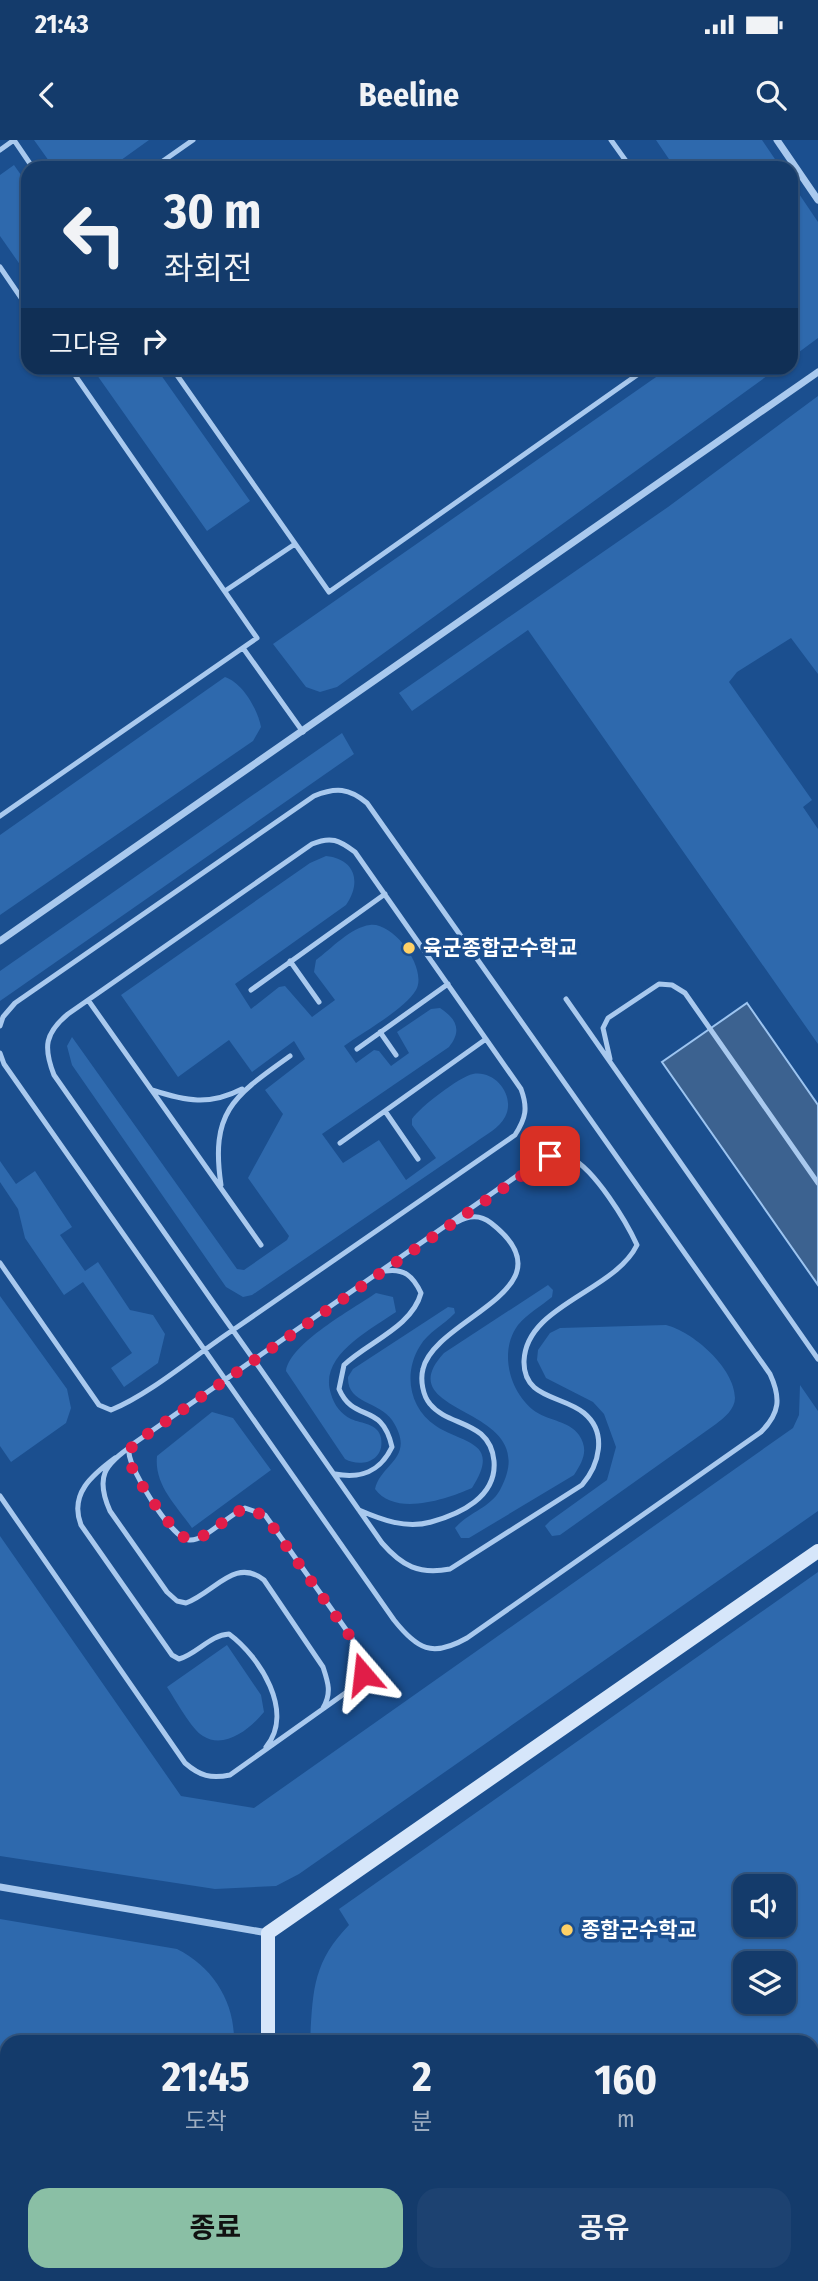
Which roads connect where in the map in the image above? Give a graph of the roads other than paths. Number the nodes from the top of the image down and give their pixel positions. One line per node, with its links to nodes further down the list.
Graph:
1 (14, 140): 5 (lane); 6 (lane)
2 (193, 140): 7 (lane)
3 (611, 140): 8 (lane)
4 (777, 140): 9 (street)
5 (0, 150)
6 (28, 161)
7 (163, 161)
8 (626, 161)
9 (791, 161)
10 (798, 171): 11 (street)
11 (818, 200)
12 (0, 267): 13 (lane)
13 (21, 298)
14 (818, 372): 21 (street)
15 (75, 375): 19 (lane)
16 (177, 375): 18 (lane)
17 (637, 375): 18 (lane)
18 (295, 544): 19 (lane)
19 (225, 591): 20 (lane)
20 (243, 648): 21 (lane); 22 (lane)
21 (303, 732): 24 (street)
22 (0, 816)
23 (385, 894): 25 (lane); 26 (lane); 29 (lane)
24 (0, 941)
25 (290, 961): 27 (lane); 30 (lane)
26 (448, 984): 32 (lane); 33 (lane)
27 (251, 990)
28 (566, 999): 38 (lane)
29 (89, 1000): 40 (lane); 50 (lane)
30 (319, 1002)
31 (0, 1026): 54 (lane)
32 (380, 1032): 34 (lane); 36 (lane)
33 (486, 1039): 41 (lane); 50 (lane)
34 (357, 1049)
35 (0, 1053): 51 (lane)
36 (396, 1055)
37 (290, 1056): 39 (lane)
38 (612, 1065): 44 (lane); 52 (lane)
39 (245, 1088): 40 (lane); 45 (lane)
40 (152, 1090): 45 (lane)
41 (385, 1111): 42 (lane); 43 (lane)
42 (340, 1143)
43 (418, 1159)
44 (818, 1182)
45 (221, 1188): 47 (lane)
46 (441, 1229): 49 (lane); 59 (lane); 59 (lane)
47 (261, 1245)
48 (0, 1263): 51 (lane)
49 (382, 1271): 53 (lane); 57 (lane)
50 (233, 1330): 51 (lane); 53 (lane)
51 (205, 1349): 54 (lane)
52 (818, 1359)
53 (254, 1360): 54 (lane); 57 (lane)
54 (226, 1380): 55 (lane)
55 (133, 1444): 56 (lane); 61 (lane)
56 (115, 1458): 61 (lane); 62 (lane)
57 (334, 1474): 59 (lane)
58 (0, 1496): 62 (lane)
59 (359, 1510)
60 (818, 1551): 64 (street)
61 (322, 1711): 62 (lane)
62 (260, 1755)
63 (0, 1887): 64 (street)
64 (268, 1933): 65 (street)
65 (268, 2035)

